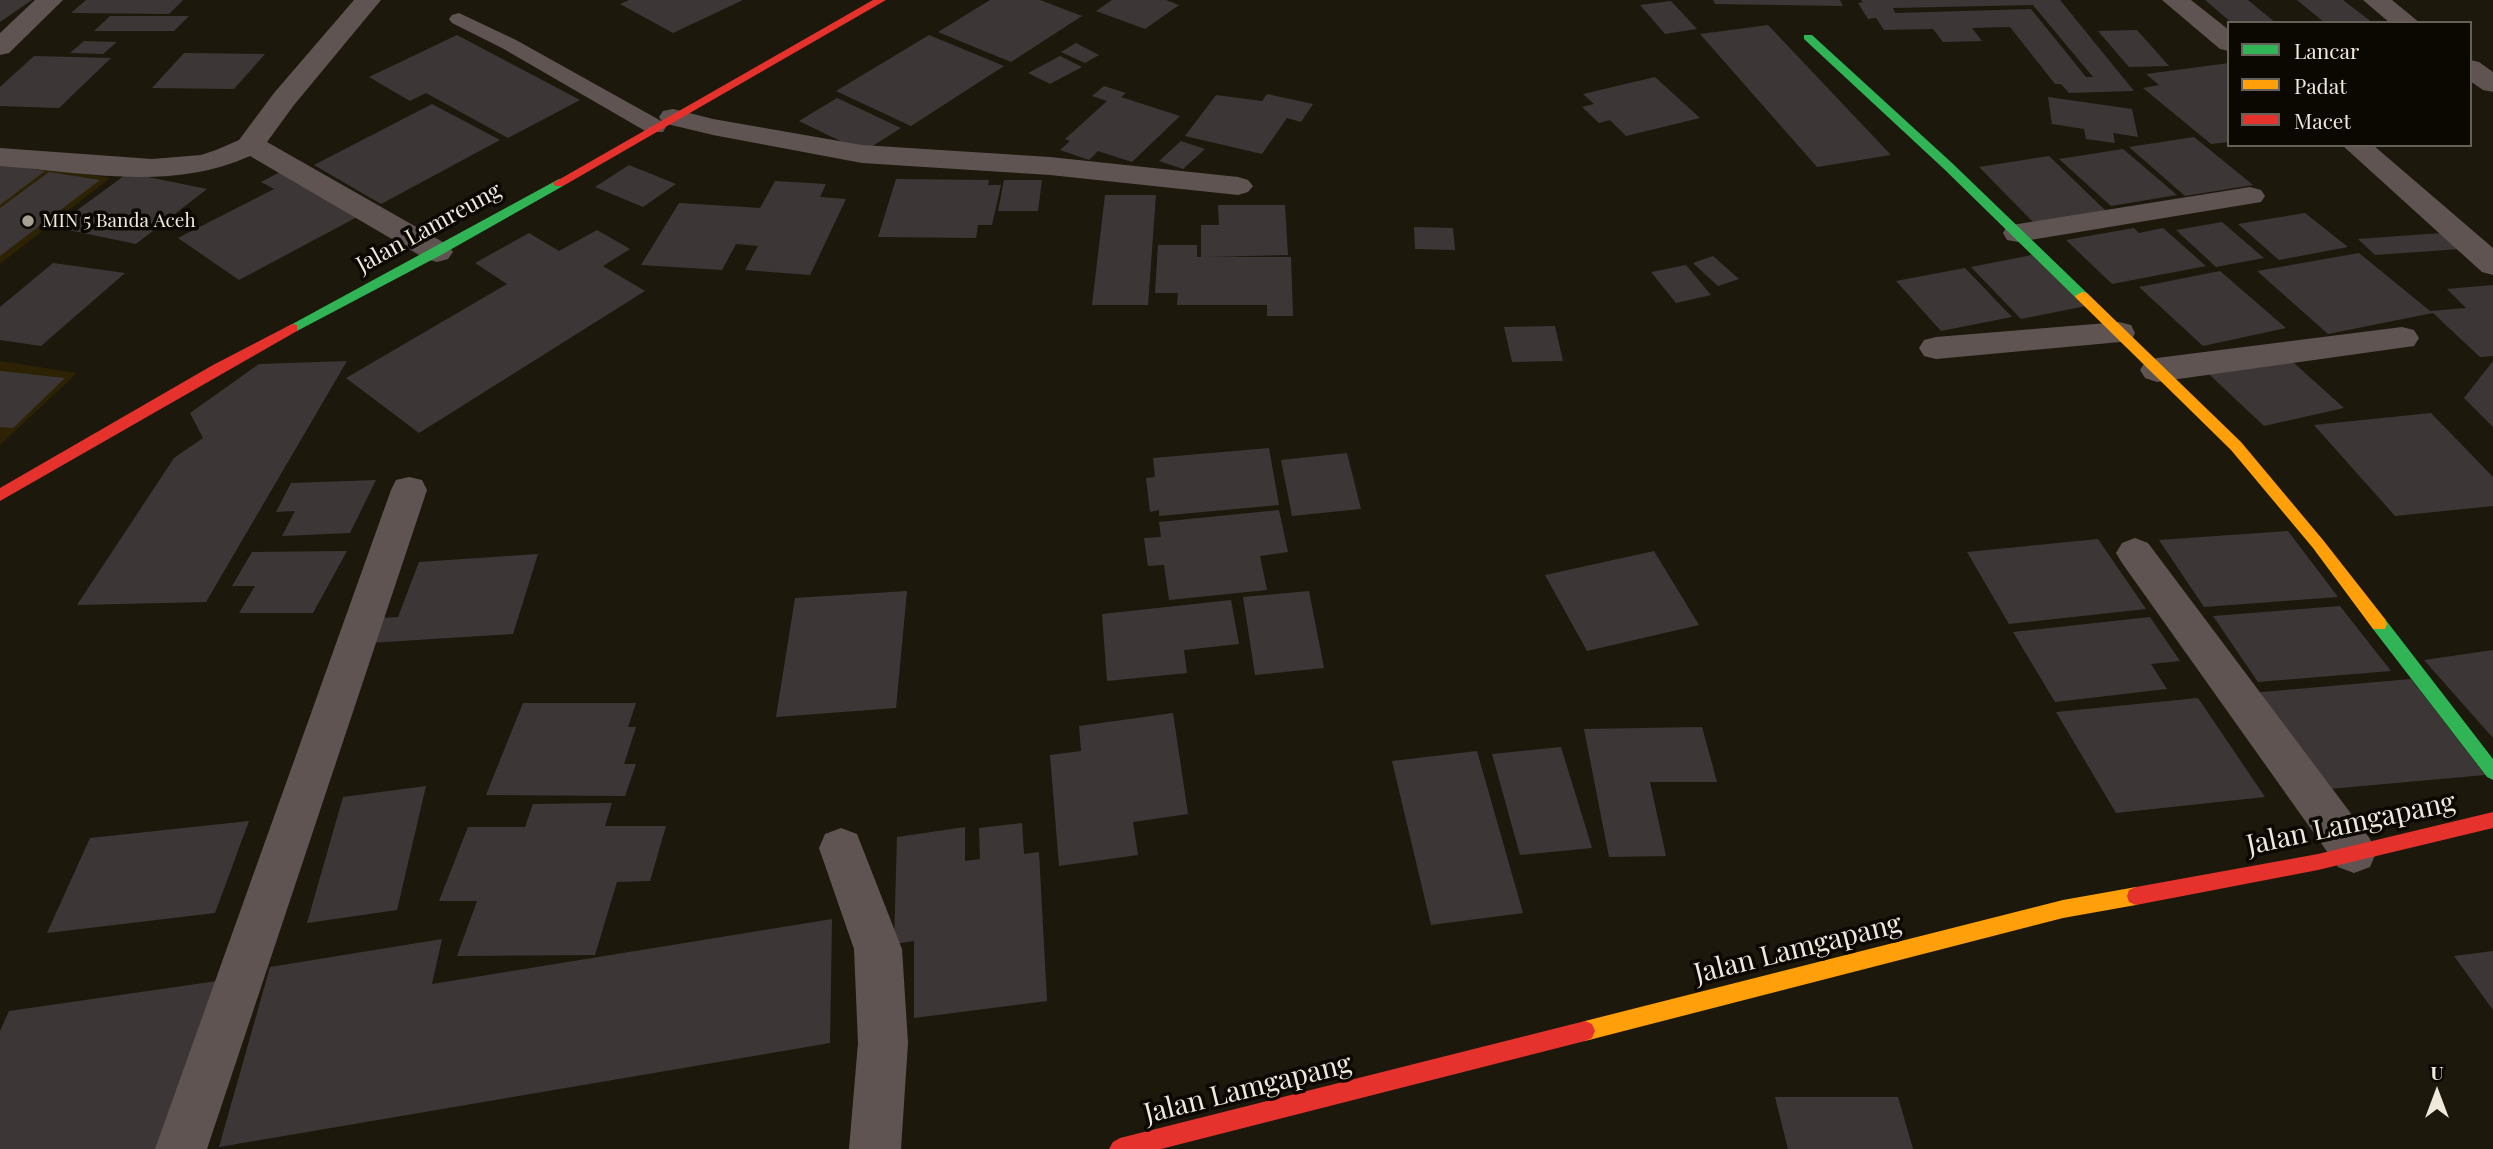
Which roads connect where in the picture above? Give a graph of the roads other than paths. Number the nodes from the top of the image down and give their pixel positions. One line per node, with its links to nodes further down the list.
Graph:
1 (50, 0): 10 (street)
2 (368, 0): 14 (street)
3 (881, 0): 13 (street, Jalan Lamreung)
4 (2175, 0): 9 (street)
5 (2376, 0): 7 (street)
6 (459, 19): 13 (lane)
7 (2404, 21)
8 (1808, 37): 19 (street)
9 (2227, 41)
10 (0, 47)
11 (2472, 69): 12 (street)
12 (2493, 84)
13 (664, 122): 17 (street); 20 (street, Jalan Lamreung)
14 (251, 145): 16 (street); 20 (street)
15 (2358, 147): 21 (street)
16 (0, 157)
17 (1238, 186)
18 (2250, 197): 19 (street)
19 (2018, 233): 22 (street)
20 (437, 252): 27 (street, Jalan Lamreung)
21 (2493, 265)
22 (2119, 333): 24 (street); 25 (street)
23 (2402, 338): 25 (street)
24 (1936, 348)
25 (2157, 370): 29 (street)
26 (409, 490): 33 (street)
27 (0, 495)
28 (2135, 553): 32 (street)
29 (2493, 772)
30 (2493, 820): 32 (street, Jalan Lamgapang)
31 (841, 848): 34 (street)
32 (2354, 853): 35 (street, Jalan Lamgapang)
33 (181, 1149)
34 (875, 1149)
35 (1120, 1149)

